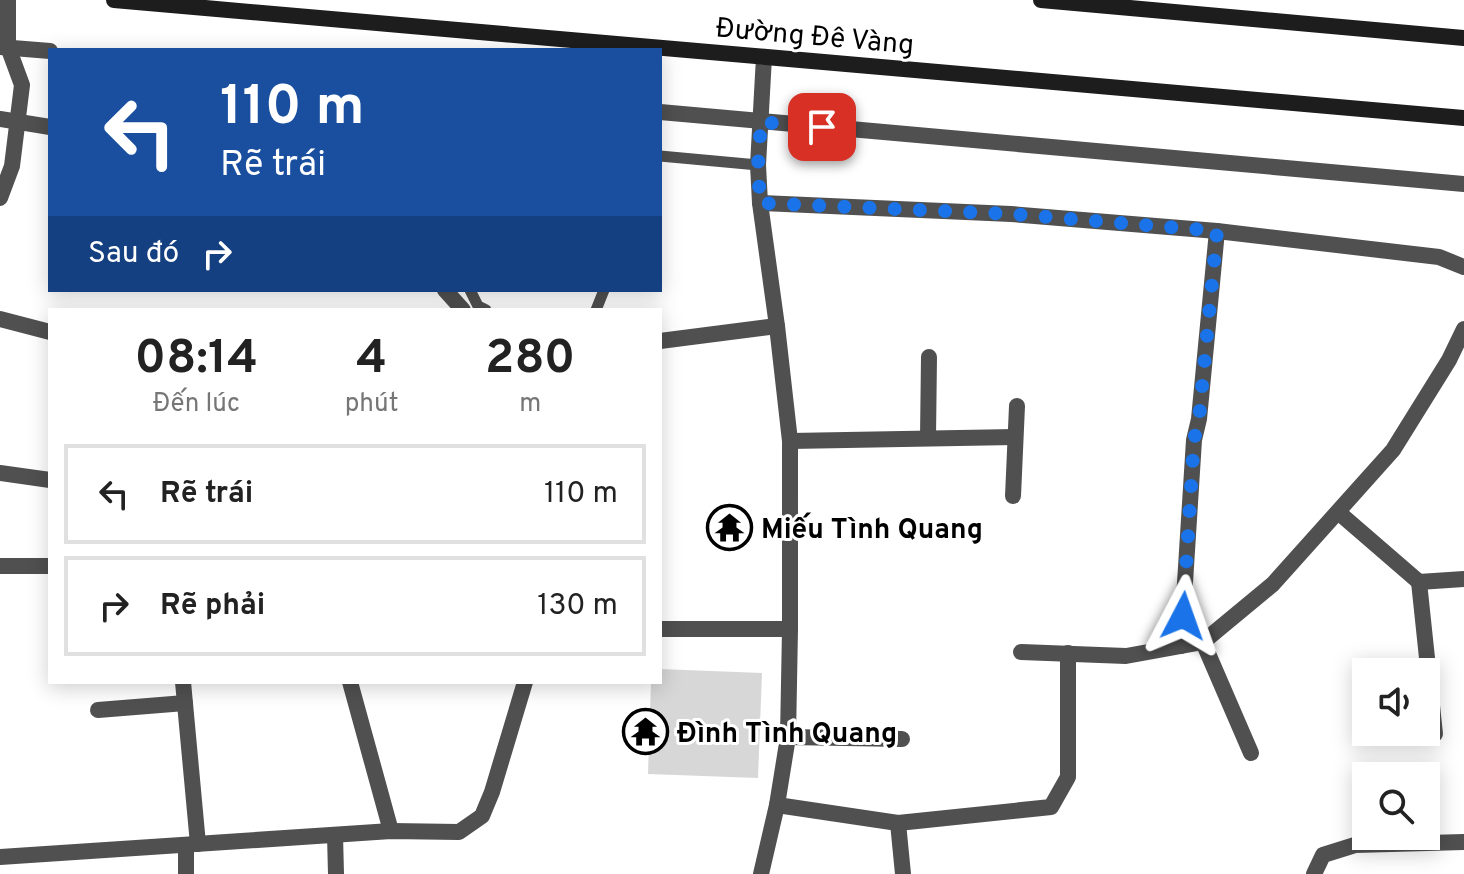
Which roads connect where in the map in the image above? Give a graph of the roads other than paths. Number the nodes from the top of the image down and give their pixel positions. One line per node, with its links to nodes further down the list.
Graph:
1 (8, 0): 6 (street)
2 (114, 0): 4 (main road, Đường Đê Vàng)
3 (1041, 0): 5 (main road)
4 (172, 3): 8 (main road, Đường Đê Vàng)
5 (1464, 38)
6 (4, 47): 7 (street); 11 (street)
7 (48, 51)
8 (764, 57): 10 (main road, Đường Đê Vàng); 12 (street)
9 (662, 112): 12 (street)
10 (1464, 118)
11 (8, 120): 13 (street); 17 (street)
12 (761, 122): 15 (street); 16 (street)
13 (48, 127)
14 (662, 156): 15 (lane)
15 (758, 165): 18 (street)
16 (1464, 184)
17 (0, 198)
18 (760, 203): 19 (street); 26 (street)
19 (1217, 231): 20 (street); 46 (street)
20 (1464, 267)
21 (447, 292): 23 (street)
22 (471, 292): 24 (lane)
23 (461, 308)
24 (482, 308)
25 (0, 319): 28 (street)
26 (777, 326): 29 (street); 34 (street)
27 (1464, 329): 38 (street)
28 (48, 331)
29 (662, 341)
30 (929, 357): 32 (street)
31 (1017, 406): 33 (street)
32 (928, 437): 33 (street); 34 (street)
33 (1015, 437): 37 (street)
34 (790, 441): 44 (street)
35 (0, 473): 36 (street)
36 (48, 480)
37 (1013, 496)
38 (1338, 512): 42 (street); 45 (street)
39 (0, 566): 40 (street)
40 (48, 566)
41 (1464, 579): 42 (street)
42 (1419, 582): 49 (street)
43 (662, 629): 44 (street)
44 (790, 629): 55 (street)
45 (1203, 642): 46 (street); 57 (street)
46 (1181, 646): 48 (street)
47 (1021, 652): 48 (street)
48 (1068, 653): 59 (street)
49 (1427, 658)
50 (183, 684): 53 (street)
51 (351, 684): 60 (street)
52 (524, 684): 60 (street)
53 (185, 703): 54 (street); 63 (street)
54 (98, 710)
55 (788, 737): 56 (street); 58 (street)
56 (902, 739)
57 (1251, 753)
58 (777, 805): 59 (street); 67 (street)
59 (898, 823): 68 (street)
60 (391, 831): 61 (street)
61 (335, 835): 63 (street); 66 (street)
62 (1464, 842): 69 (street)
63 (192, 844): 64 (street); 65 (street)
64 (0, 857)
65 (186, 874)
66 (336, 874)
67 (761, 874)
68 (903, 874)
69 (1314, 874)

